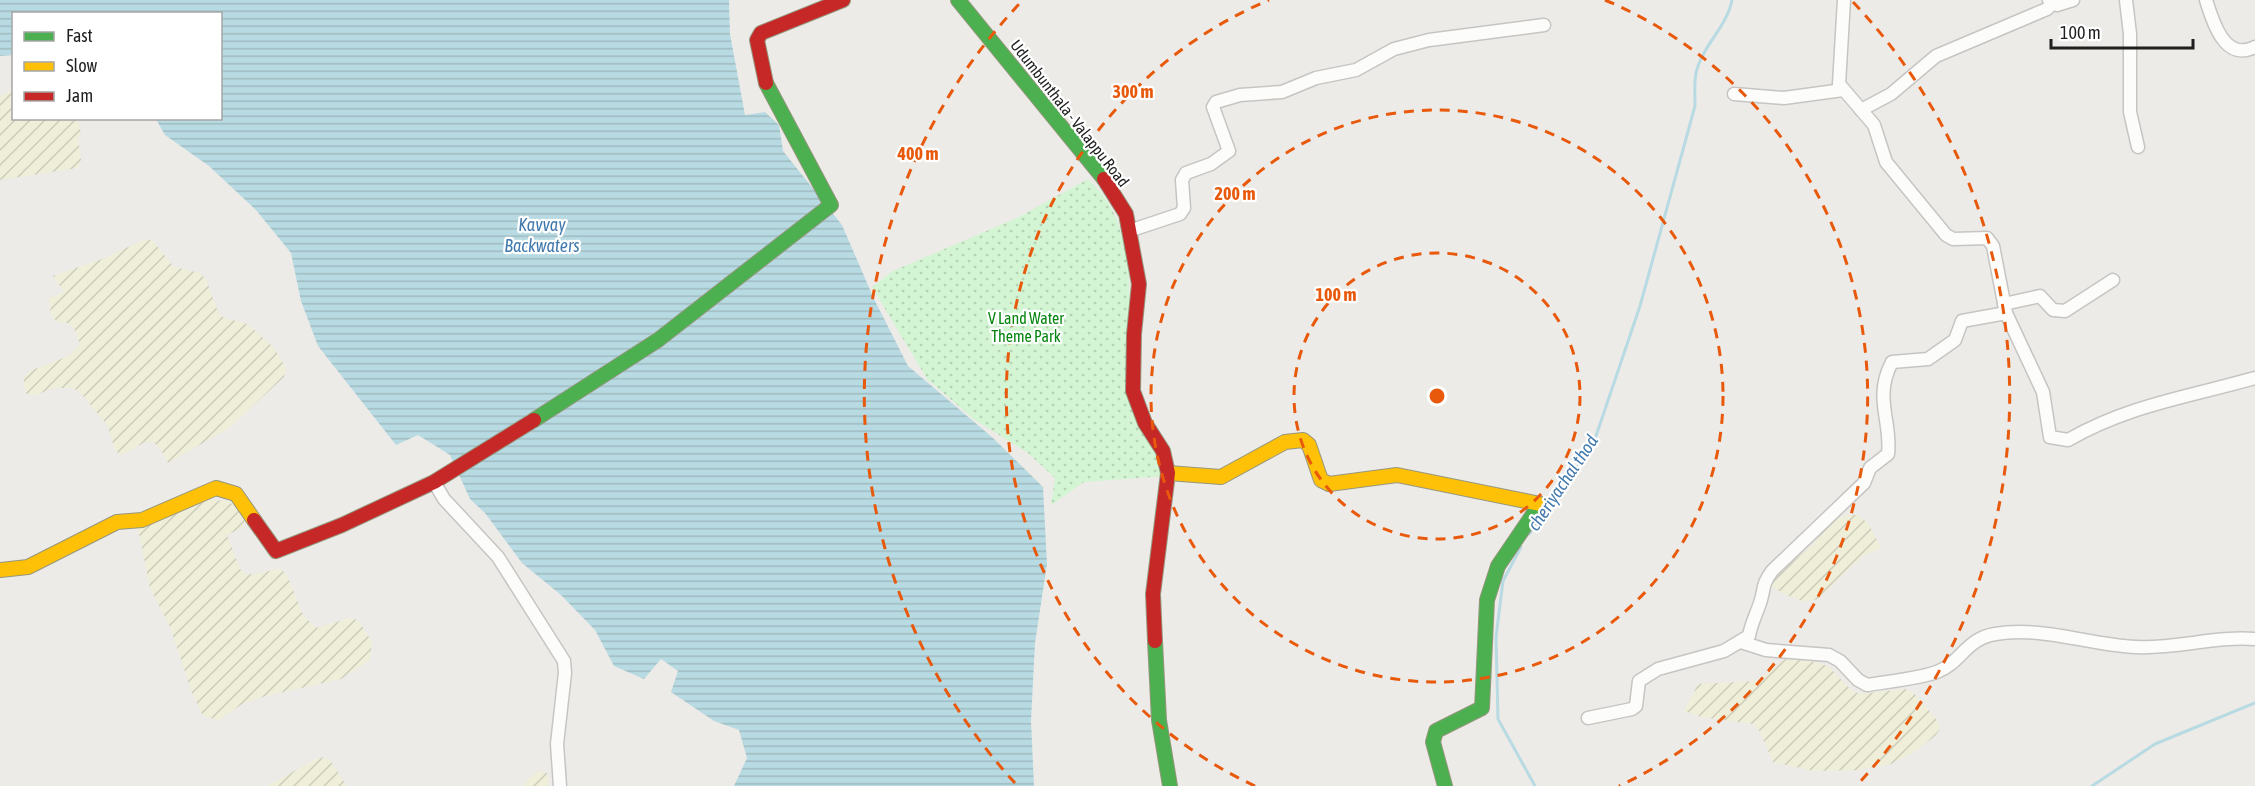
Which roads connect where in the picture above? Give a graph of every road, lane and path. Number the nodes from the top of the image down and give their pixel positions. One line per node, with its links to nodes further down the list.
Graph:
1 (843, 0): 19 (street)
2 (958, 0): 14 (street, Udumbunthala - Valappu Road)
3 (1844, 0): 10 (street)
4 (2073, 0): 7 (street)
5 (2126, 0): 13 (street)
6 (2206, 0): 9 (street)
7 (2051, 2): 12 (street)
8 (1544, 25): 14 (street)
9 (2255, 47)
10 (1843, 90): 11 (street); 12 (street)
11 (1734, 94)
12 (1861, 110): 16 (street)
13 (2138, 147)
14 (1130, 231): 18 (street, Udumbunthala - Valappu Road)
15 (2114, 280): 16 (street)
16 (2005, 308): 17 (street); 22 (street)
17 (2255, 378)
18 (1168, 473): 25 (street, Udumbunthala - Valappu Road); 26 (street)
19 (434, 482): 20 (street); 24 (street)
20 (0, 570)
21 (2255, 639): 22 (street)
22 (1741, 642): 23 (street)
23 (1588, 718)
24 (560, 786)
25 (1170, 786)
26 (1444, 786)

